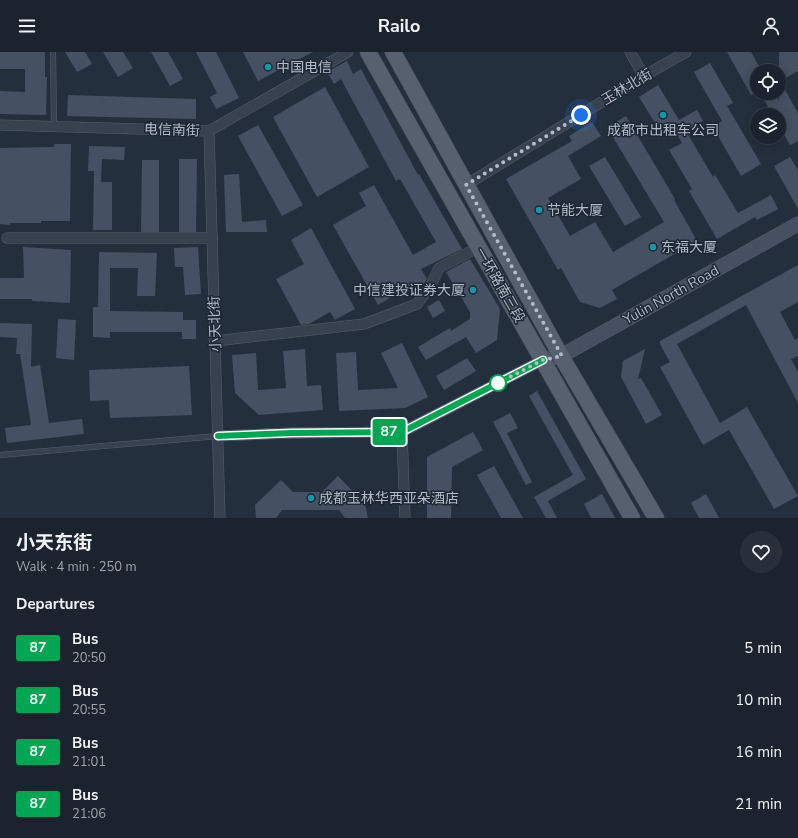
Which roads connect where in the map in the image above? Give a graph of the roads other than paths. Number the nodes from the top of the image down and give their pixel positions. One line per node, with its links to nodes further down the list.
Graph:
1 (53, 52): 9 (lane)
2 (348, 52): 10 (street, 电信南街)
3 (368, 52): 16 (main road, 一环路南三段)
4 (394, 52): 11 (main road)
5 (630, 52): 7 (street)
6 (686, 52): 7 (street, 玉林北街)
7 (644, 76): 11 (street, 玉林北街)
8 (0, 124): 9 (street, 电信南街)
9 (54, 126): 10 (street, 电信南街)
10 (209, 131): 15 (street, 小天北街)
11 (466, 185): 13 (main road)
12 (798, 224): 18 (main road, Yulin North Road)
13 (489, 227): 16 (main road); 18 (main road)
14 (8, 238): 15 (street)
15 (212, 238): 17 (street, 小天北街)
16 (475, 242): 17 (street); 19 (main road, 一环路南三段)
17 (215, 341): 21 (street, 小天北街)
18 (562, 356): 19 (main road, Yulin North Road); 26 (main road)
19 (543, 360): 20 (street); 25 (main road, 一环路南三段)
20 (402, 432): 21 (street); 24 (street)
21 (218, 436): 22 (lane); 23 (street, 小天北街)
22 (0, 455)
23 (220, 518)
24 (405, 518)
25 (632, 518)
26 (656, 518)

